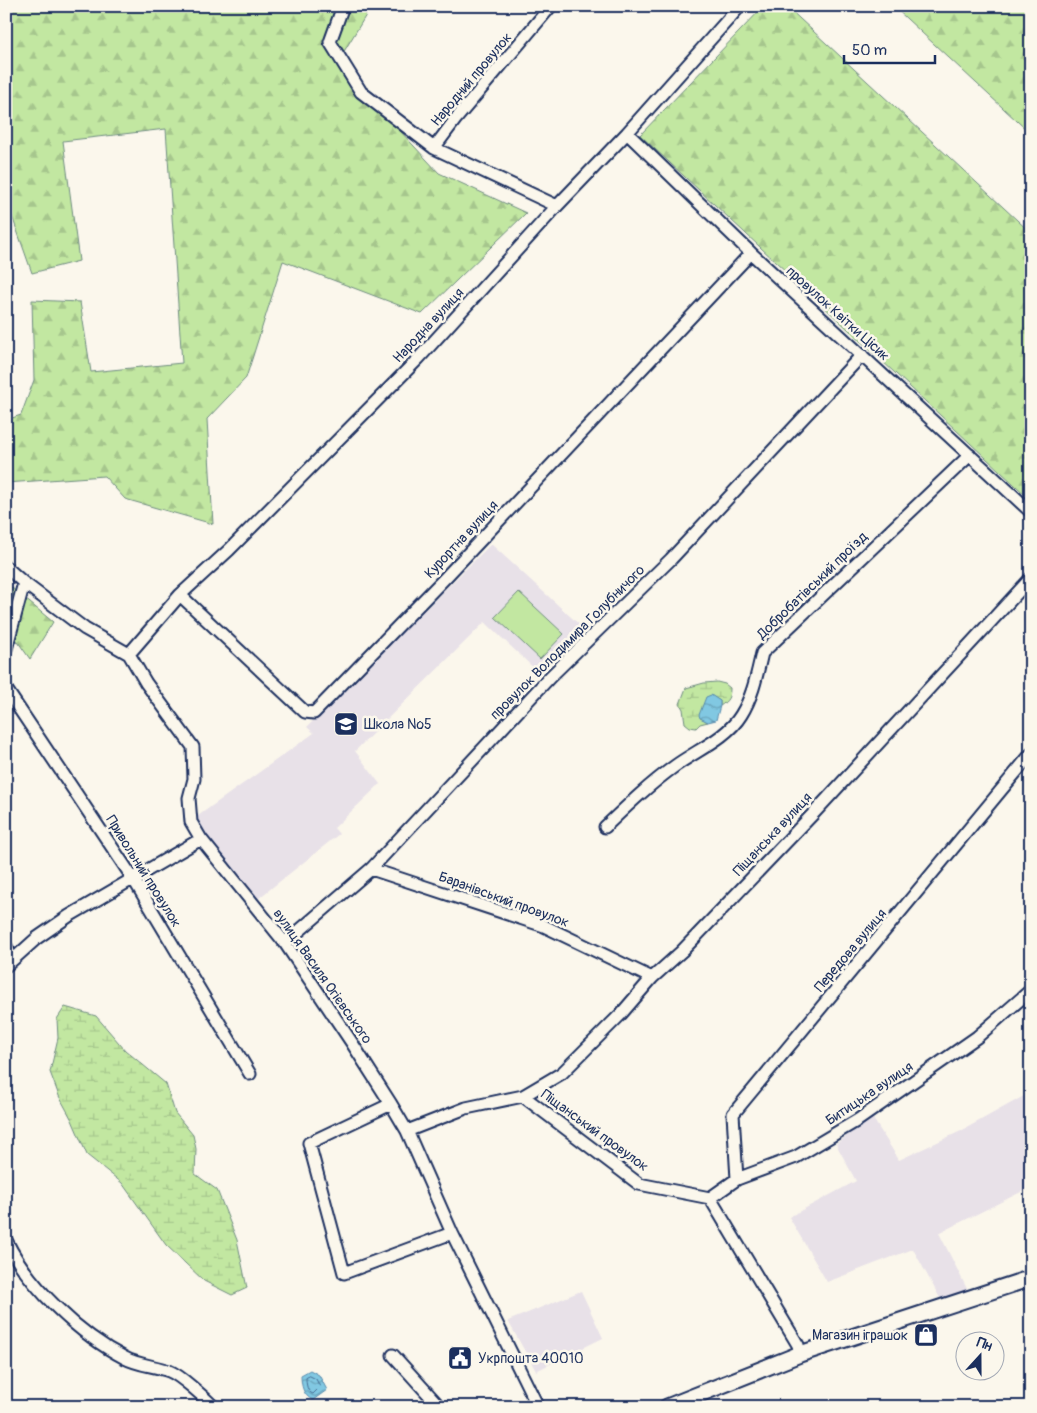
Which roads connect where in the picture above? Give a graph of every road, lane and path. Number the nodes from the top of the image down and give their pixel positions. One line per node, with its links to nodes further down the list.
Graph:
1 (343, 6): 5 (street, Народний провулок)
2 (551, 6): 5 (street, Народний провулок)
3 (740, 6): 4 (street, Народна вулиця)
4 (628, 134): 6 (street, Народна вулиця); 7 (street, провулок Квітки Цісик)
5 (434, 148): 6 (street, Народний провулок)
6 (557, 206): 14 (street, Народна вулиця)
7 (751, 253): 8 (street, провулок Квітки Цісик); 14 (street, Курортна вулиця)
8 (862, 355): 9 (street, провулок Квітки Цісик); 21 (street, провулок Володимира Голубничого)
9 (970, 455): 10 (street, провулок Квітки Цісик); 19 (street, Добробатівський проїзд)
10 (1031, 512)
11 (6, 568): 13 (street)
12 (1031, 578): 26 (street, Піщанська вулиця)
13 (24, 583): 15 (street); 16 (street)
14 (180, 595): 16 (street, Народна вулиця)
15 (6, 649)
16 (129, 654): 20 (street, вулиця Василя Огієвського)
17 (6, 689): 22 (street, Привольний провулок)
18 (1031, 754): 32 (street, Передова вулиця)
19 (606, 827)
20 (201, 839): 22 (street); 23 (street, вулиця Василя Огієвського)
21 (371, 869): 23 (street, провулок Володимира Голубничого); 26 (street, Баранівський провулок)
22 (134, 880): 25 (street); 28 (street, Привольний провулок)
23 (285, 943): 30 (street, вулиця Василя Огієвського)
24 (6, 946): 25 (street)
25 (9, 962)
26 (652, 978): 29 (street, Піщанська вулиця)
27 (1031, 990): 32 (street, Битицька вулиця)
28 (250, 1074)
29 (523, 1096): 31 (street, Піщанський провулок); 33 (street, Піщанський провулок)
30 (391, 1104): 31 (street, вулиця Василя Огієвського); 34 (street)
31 (406, 1131): 34 (street, вулиця Василя Огієвського)
32 (737, 1179): 33 (street, Битицька вулиця)
33 (710, 1198): 37 (street)
34 (452, 1233): 41 (street, вулиця Василя Огієвського)
35 (6, 1240): 39 (street)
36 (1031, 1278): 37 (main road)
37 (800, 1354): 42 (main road)
38 (393, 1355): 40 (street)
39 (214, 1407)
40 (440, 1407)
41 (538, 1407)
42 (667, 1407)

